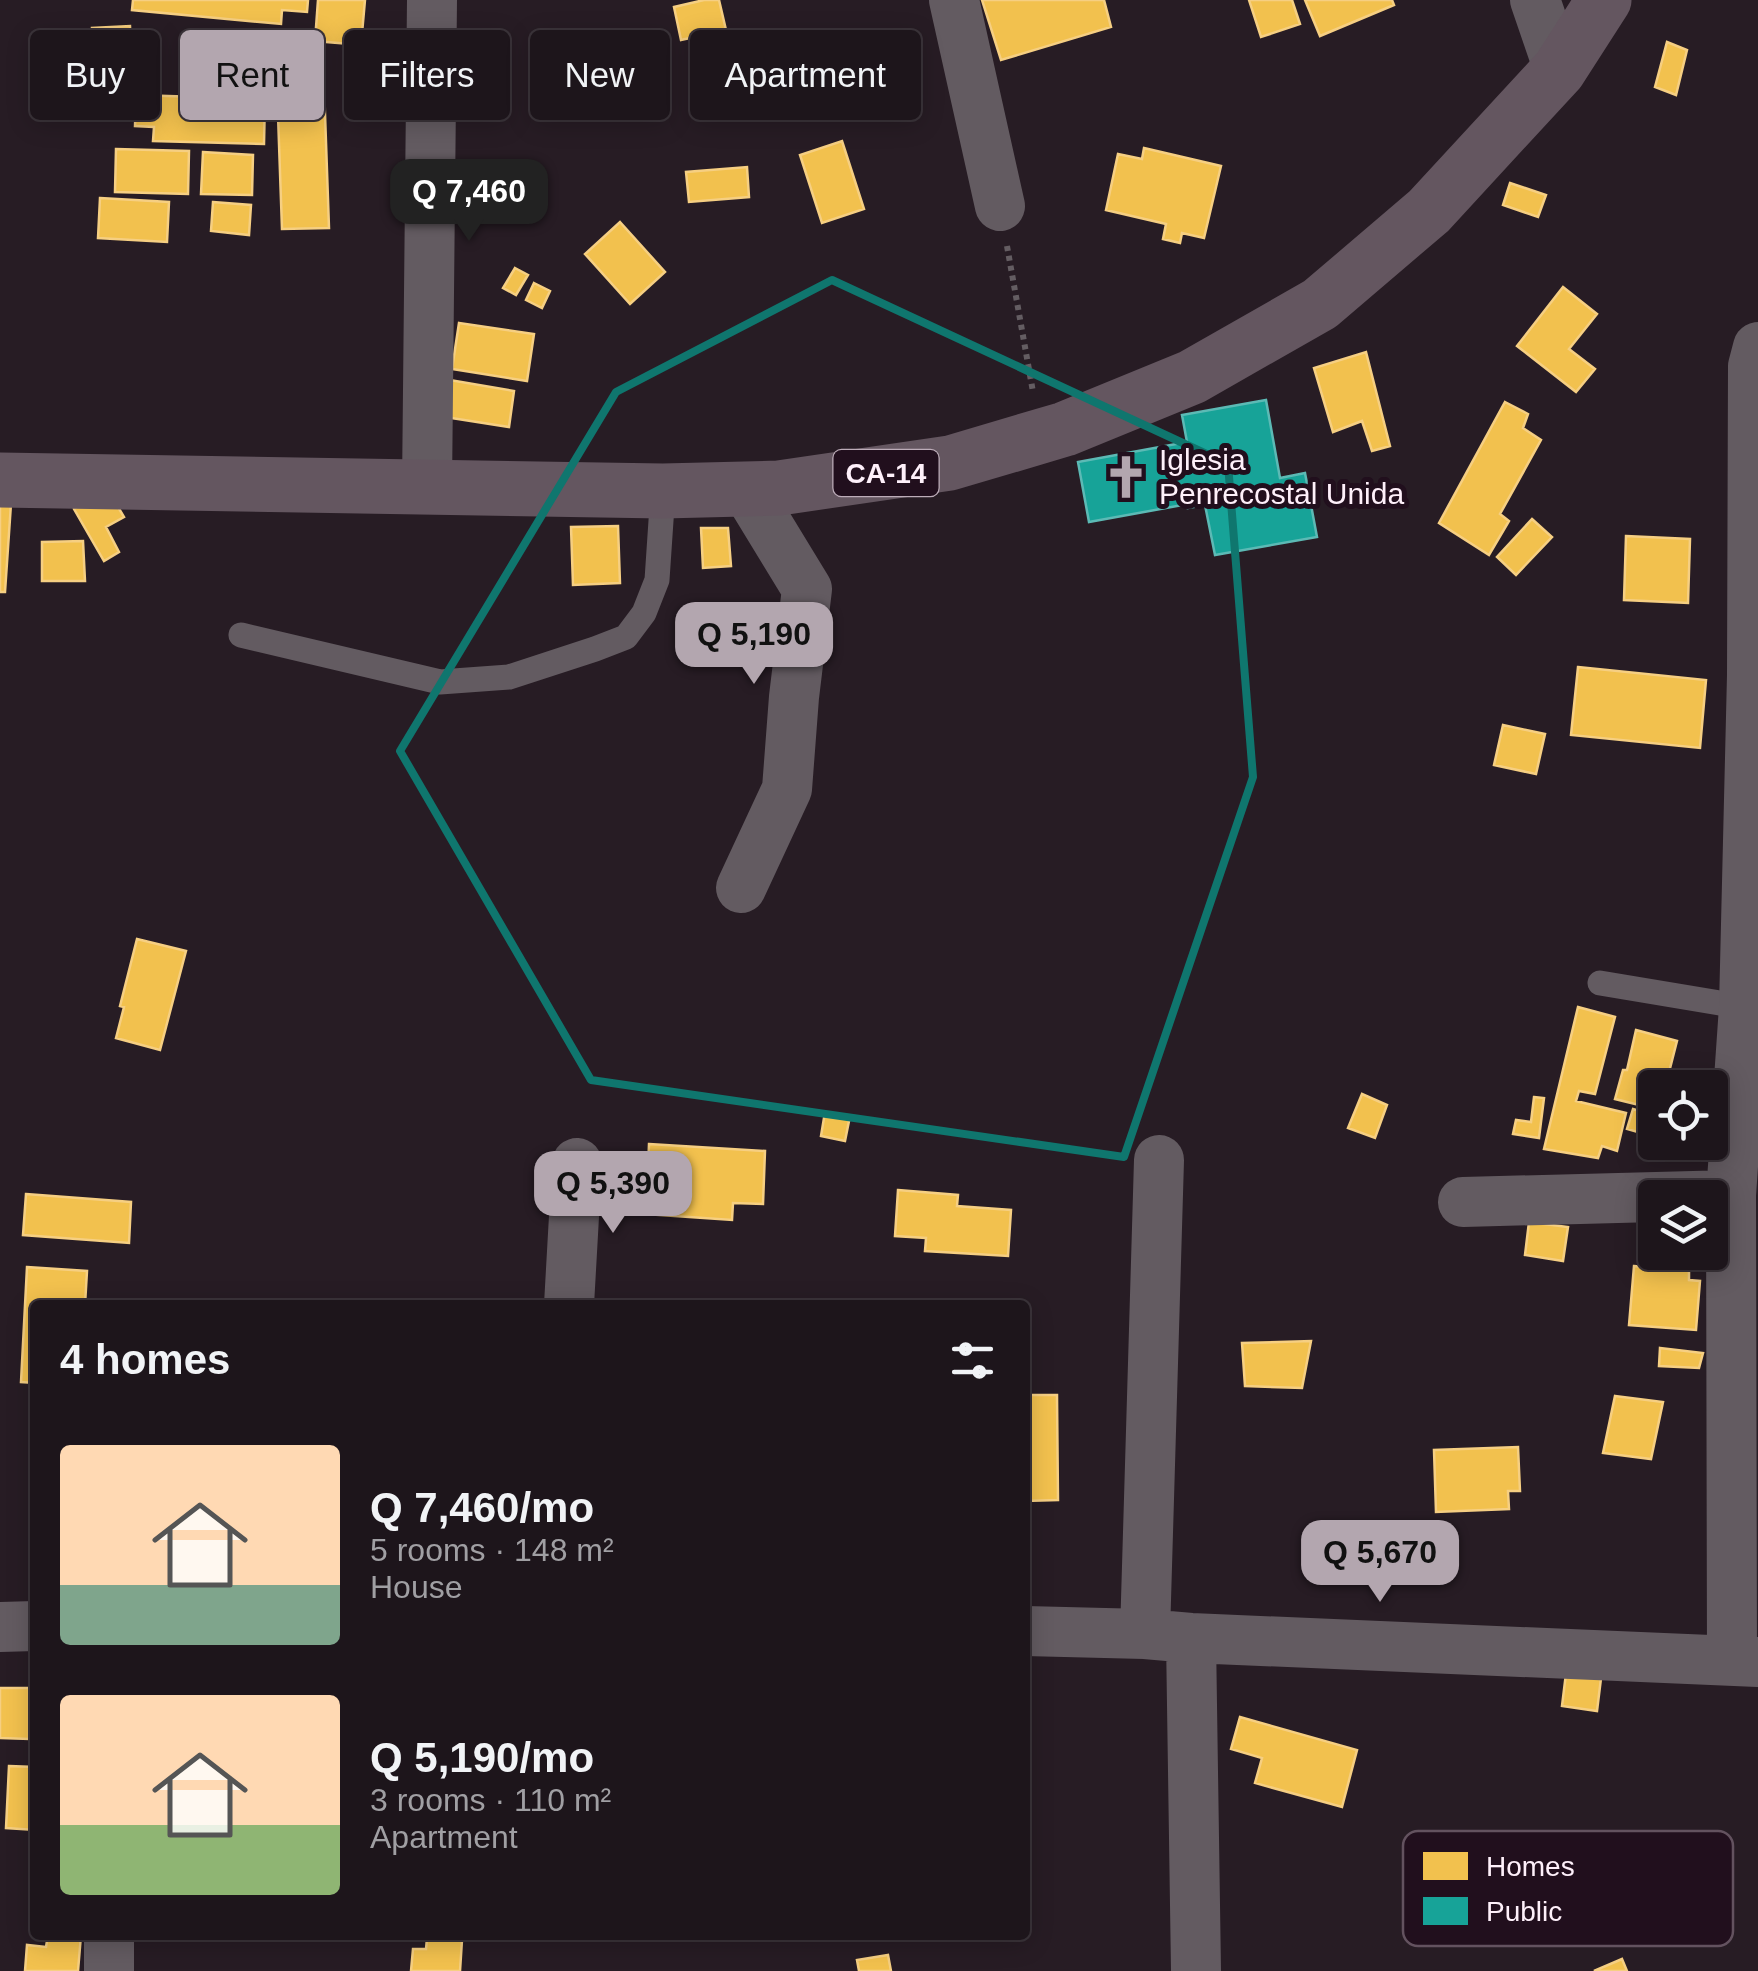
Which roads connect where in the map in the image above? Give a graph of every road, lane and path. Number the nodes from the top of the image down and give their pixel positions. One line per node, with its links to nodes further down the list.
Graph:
1 (432, 0): 10 (street)
2 (954, 0): 6 (street)
3 (1535, 0): 5 (street)
4 (1604, 0): 5 (highway, CA-14)
5 (1559, 70): 8 (highway, CA-14)
6 (1000, 206): 8 (path)
7 (1758, 346): 14 (street)
8 (1041, 436): 11 (highway, CA-14)
9 (0, 480): 10 (highway, CA-14)
10 (427, 488): 12 (highway, CA-14)
11 (746, 489): 12 (highway, CA-14); 15 (street)
12 (663, 491): 13 (lane)
13 (240, 635)
14 (1755, 674): 17 (street)
15 (741, 888)
16 (1600, 983): 17 (lane)
17 (1751, 1008): 20 (street)
18 (1160, 1160): 26 (street)
19 (577, 1163): 22 (street)
20 (1731, 1195): 21 (street); 27 (street)
21 (1463, 1202)
22 (569, 1300)
23 (30, 1626): 24 (street)
24 (0, 1628)
25 (1030, 1631): 26 (street)
26 (1168, 1636): 27 (street); 30 (street)
27 (1745, 1661)
28 (109, 1940): 29 (street)
29 (108, 1971)
30 (1196, 1971)

